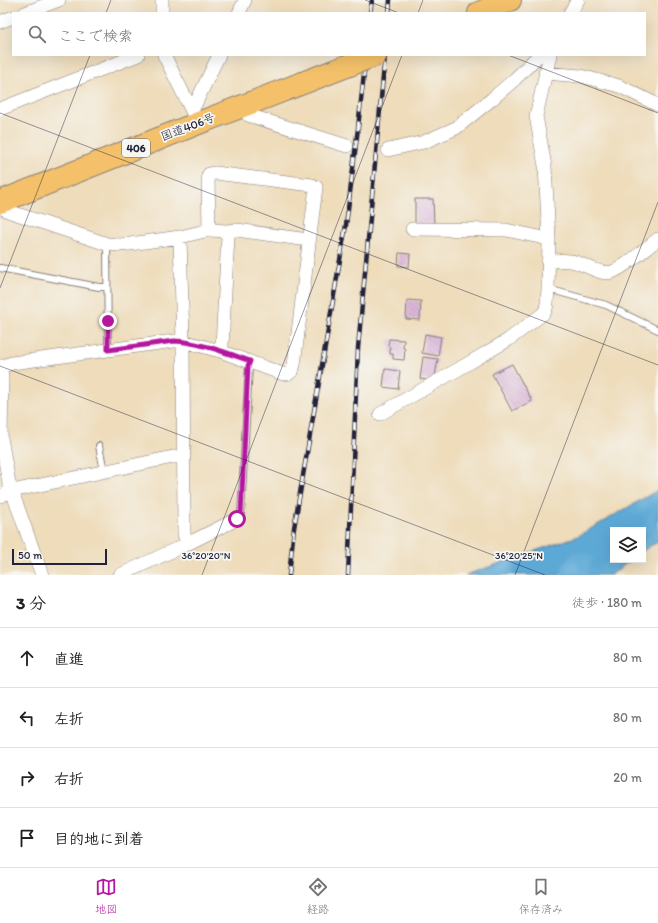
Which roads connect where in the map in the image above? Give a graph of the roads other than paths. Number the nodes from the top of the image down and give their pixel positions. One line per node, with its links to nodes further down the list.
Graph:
1 (59, 0): 6 (street)
2 (162, 0): 8 (street)
3 (245, 0): 9 (street)
4 (510, 0): 10 (highway)
5 (578, 0): 11 (street)
6 (45, 3): 7 (street)
7 (27, 12)
8 (162, 12)
9 (240, 12)
10 (481, 12)
11 (571, 12)
12 (12, 17): 13 (street)
13 (0, 22)
14 (135, 56): 23 (street)
15 (164, 56): 24 (street)
16 (219, 56): 24 (street)
17 (373, 56): 21 (highway, 国道406号 / 406, bridge)
18 (538, 56): 26 (street)
19 (550, 56): 20 (street)
20 (546, 73): 22 (street); 32 (street)
21 (244, 105): 24 (highway, 国道406号 / 406); 25 (street)
22 (658, 105)
23 (0, 109)
24 (194, 117): 27 (highway, 国道406号 / 406)
25 (347, 146)
26 (388, 150)
27 (0, 203): 35 (street)
28 (412, 229): 32 (street)
29 (209, 230): 30 (street); 31 (street); 34 (street)
30 (227, 231): 34 (street); 43 (street)
31 (180, 237): 35 (street); 41 (street)
32 (549, 239): 36 (street)
33 (658, 239): 36 (street)
34 (308, 240): 44 (street)
35 (107, 244): 38 (lane)
36 (548, 261): 39 (street)
37 (0, 268): 38 (lane)
38 (107, 287): 42 (lane)
39 (548, 289): 40 (lane); 46 (street)
40 (658, 330)
41 (183, 341): 42 (street); 43 (street); 48 (street)
42 (108, 350): 45 (street)
43 (220, 351): 44 (street)
44 (250, 361): 51 (lane)
45 (1, 366): 50 (street)
46 (380, 414)
47 (99, 446): 49 (lane)
48 (183, 457): 49 (street); 52 (street)
49 (104, 472): 50 (street)
50 (6, 494): 53 (street)
51 (237, 519): 52 (street)
52 (187, 544): 54 (street)
53 (42, 575)
54 (120, 575)

